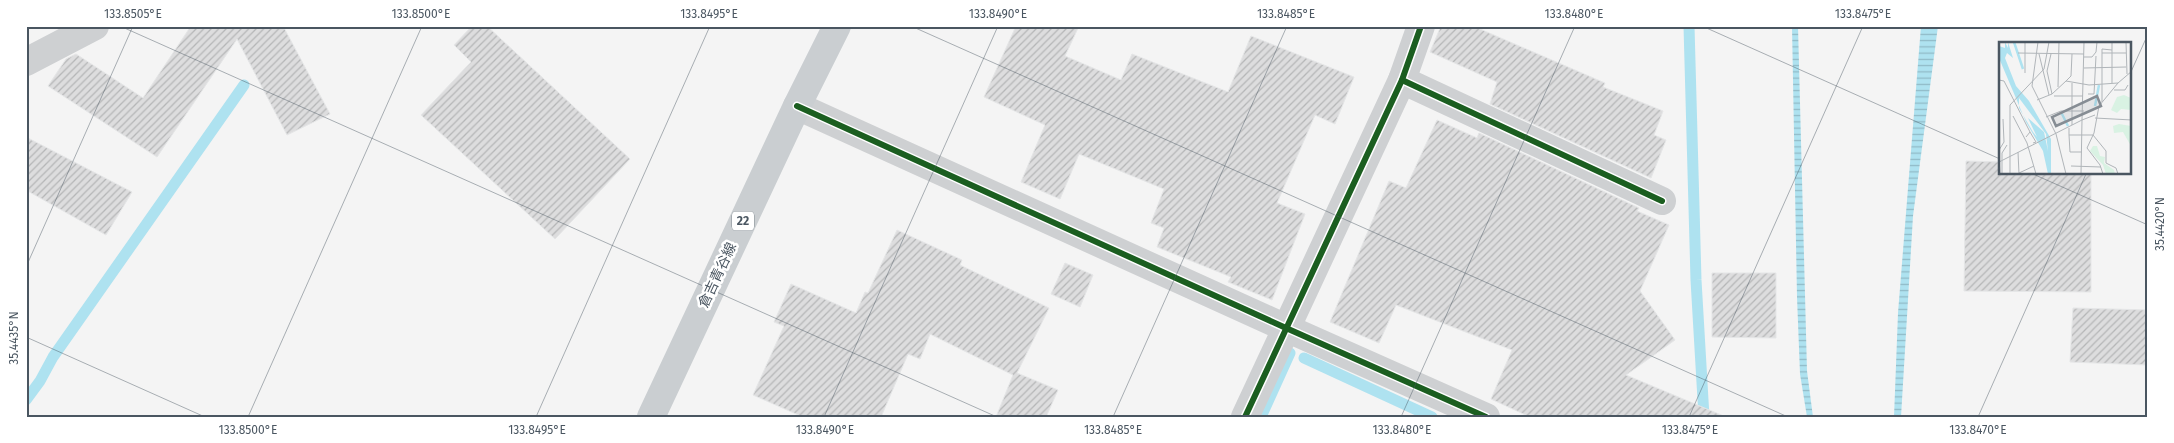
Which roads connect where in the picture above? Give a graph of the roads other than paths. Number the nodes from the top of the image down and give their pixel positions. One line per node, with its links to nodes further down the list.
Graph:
1 (95, 26): 4 (street)
2 (837, 26): 6 (main road, 倉吉青谷線 / 22)
3 (1421, 26): 5 (street)
4 (26, 62)
5 (1402, 80): 7 (street); 8 (street)
6 (796, 106): 8 (street); 9 (main road, 倉吉青谷線 / 22)
7 (1662, 201)
8 (1286, 328): 10 (street); 11 (street)
9 (651, 417)
10 (1246, 417)
11 (1486, 417)

